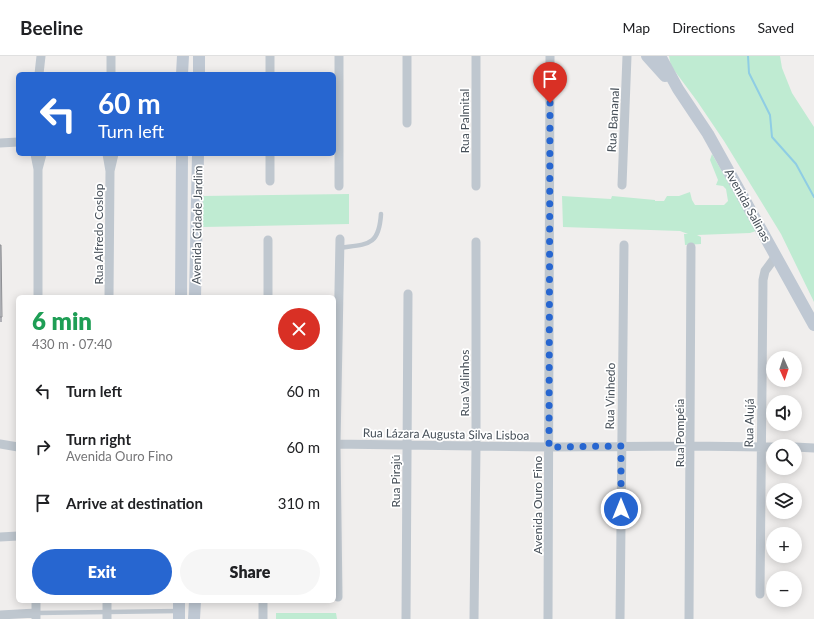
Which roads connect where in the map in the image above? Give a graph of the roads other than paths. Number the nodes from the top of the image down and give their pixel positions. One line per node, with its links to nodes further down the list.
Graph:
1 (41, 56): 13 (street)
2 (111, 56): 14 (street)
3 (183, 56): 15 (main road)
4 (199, 56): 16 (main road)
5 (270, 56): 17 (street)
6 (339, 56): 31 (street)
7 (407, 56): 19 (street)
8 (476, 56): 32 (street, Rua Palmital)
9 (550, 56): 58 (street, Avenida Ouro Fino)
10 (627, 56): 30 (street, Rua Bananal)
11 (647, 56): 18 (main road, Avenida Salinas)
12 (660, 56): 18 (main road, Avenida Salinas)
13 (39, 72)
14 (110, 72)
15 (182, 72)
16 (199, 72)
17 (270, 72)
18 (678, 89): 39 (main road, Avenida Salinas)
19 (407, 123)
20 (35, 156): 27 (street)
21 (41, 156): 27 (street)
22 (107, 156): 28 (street, Rua Alfredo Coslop)
23 (114, 156): 28 (street, Rua Alfredo Coslop)
24 (182, 156): 40 (main road, Avenida Cidade Jardim)
25 (198, 156): 41 (main road, Avenida Cidade Jardim)
26 (270, 156): 29 (street)
27 (38, 169): 43 (street)
28 (110, 171): 44 (street, Rua Alfredo Coslop)
29 (270, 181)
30 (622, 185)
31 (339, 186)
32 (476, 186)
33 (381, 214): 36 (lane)
34 (268, 240): 47 (street)
35 (476, 242): 54 (street, Rua Valinhos)
36 (340, 244): 49 (street)
37 (624, 245): 55 (street, Rua Vinhedo)
38 (691, 247): 56 (street, Rua Pompéia)
39 (776, 256): 48 (main road, Avenida Salinas); 59 (street, Rua Alujá)
40 (182, 258): 41 (main road); 45 (main road, Avenida Cidade Jardim)
41 (195, 258): 46 (main road, Avenida Cidade Jardim)
42 (408, 294): 53 (street, Rua Pirajú)
43 (38, 295)
44 (109, 295)
45 (181, 295)
46 (195, 295)
47 (268, 295)
48 (814, 325)
49 (336, 404)
50 (16, 441): 51 (street)
51 (1, 444): 57 (street)
52 (336, 444): 53 (street, Rua Lázara Augusta Silva Lisboa)
53 (407, 445): 54 (street, Rua Lázara Augusta Silva Lisboa); 78 (street, Rua Pirajú)
54 (476, 446): 58 (street, Rua Lázara Augusta Silva Lisboa); 79 (street, Rua Valinhos)
55 (621, 446): 56 (street, Rua Lázara Augusta Silva Lisboa); 58 (street, Rua Lázara Augusta Silva Lisboa); 81 (street, Rua Vinhedo)
56 (691, 446): 59 (street, Rua Lázara Augusta Silva Lisboa); 82 (street, Rua Pompéia)
57 (16, 447)
58 (549, 447): 80 (street, Avenida Ouro Fino)
59 (761, 447): 60 (street, Rua Lázara Augusta Silva Lisboa); 66 (street, Rua Alujá)
60 (766, 447)
61 (802, 448): 62 (street)
62 (814, 448)
63 (336, 495): 67 (street)
64 (16, 536): 65 (street)
65 (0, 537)
66 (760, 594)
67 (338, 597)
68 (36, 603): 74 (street)
69 (107, 603): 75 (street)
70 (195, 603): 76 (main road)
71 (264, 603): 77 (street)
72 (179, 610): 75 (lane)
73 (0, 615): 74 (street)
74 (36, 616): 75 (lane)
75 (107, 616)
76 (194, 619)
77 (263, 619)
78 (406, 619)
79 (474, 619)
80 (548, 619)
81 (620, 619)
82 (689, 619)

